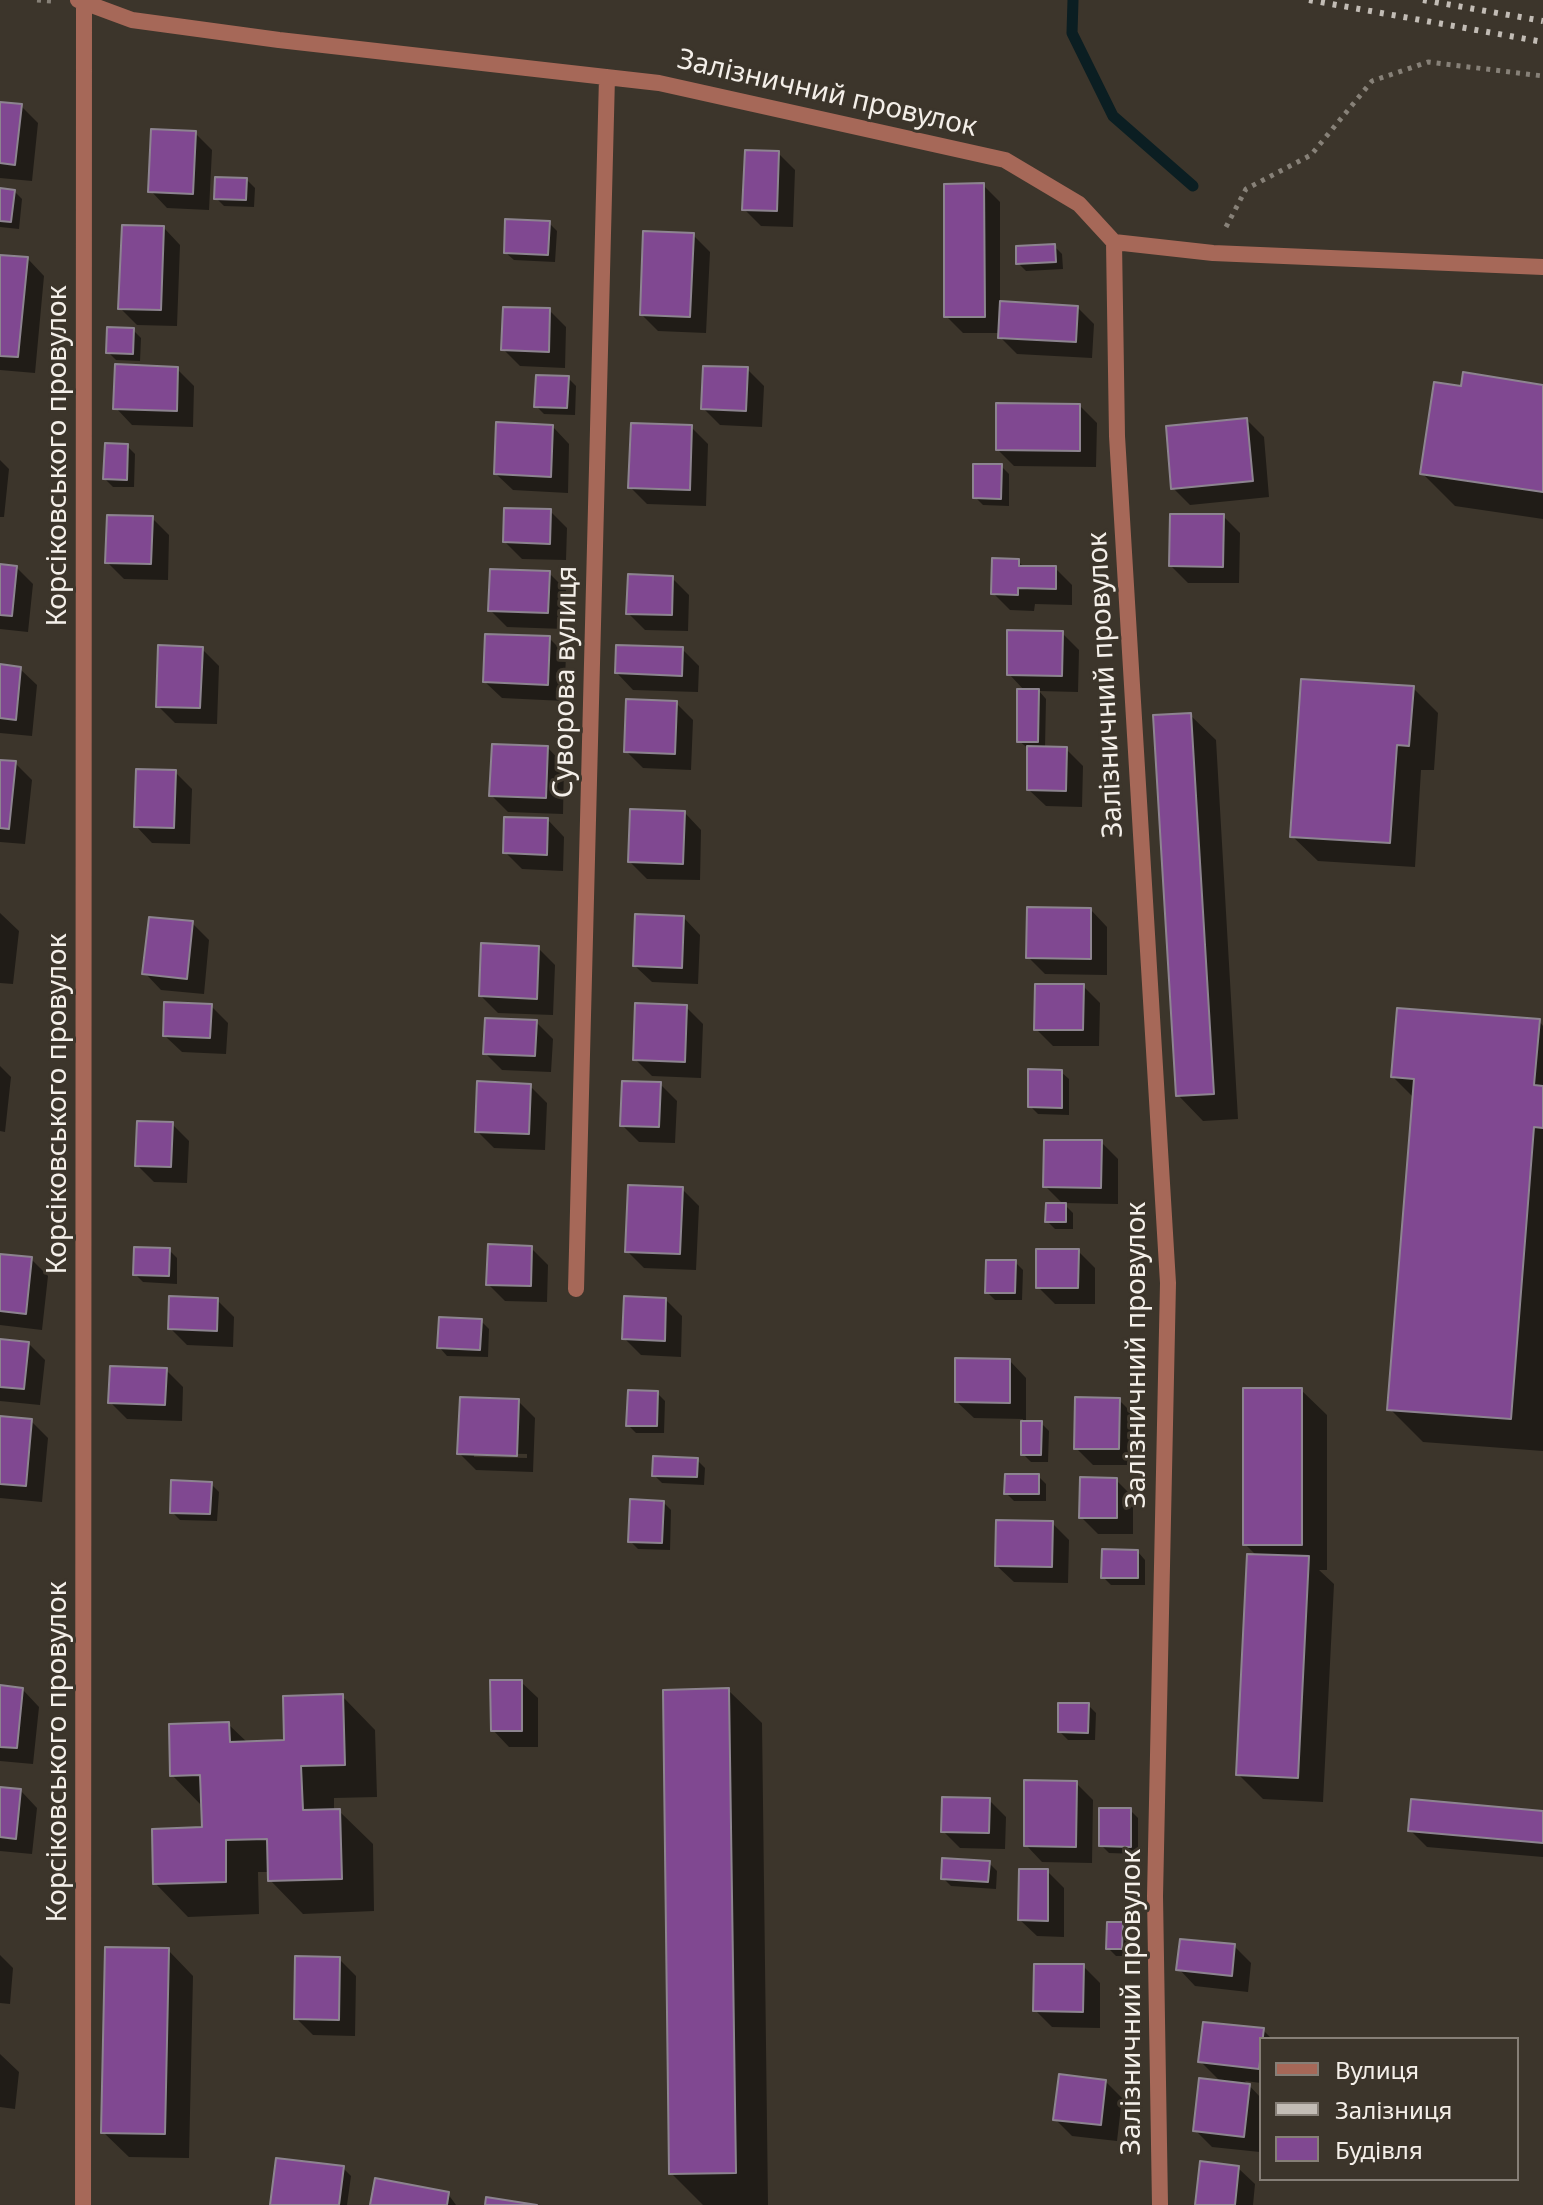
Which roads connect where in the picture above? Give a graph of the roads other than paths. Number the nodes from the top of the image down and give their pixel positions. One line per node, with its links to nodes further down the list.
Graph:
1 (81, 2): 2 (street, Залізничний провулок); 6 (street, Корсіковського провулок)
2 (607, 77): 3 (street, Залізничний провулок); 5 (street, Суворова вулиця)
3 (1114, 242): 4 (street); 7 (street, Залізничний провулок)
4 (1543, 267)
5 (576, 1289)
6 (83, 2205)
7 (1160, 2205)

